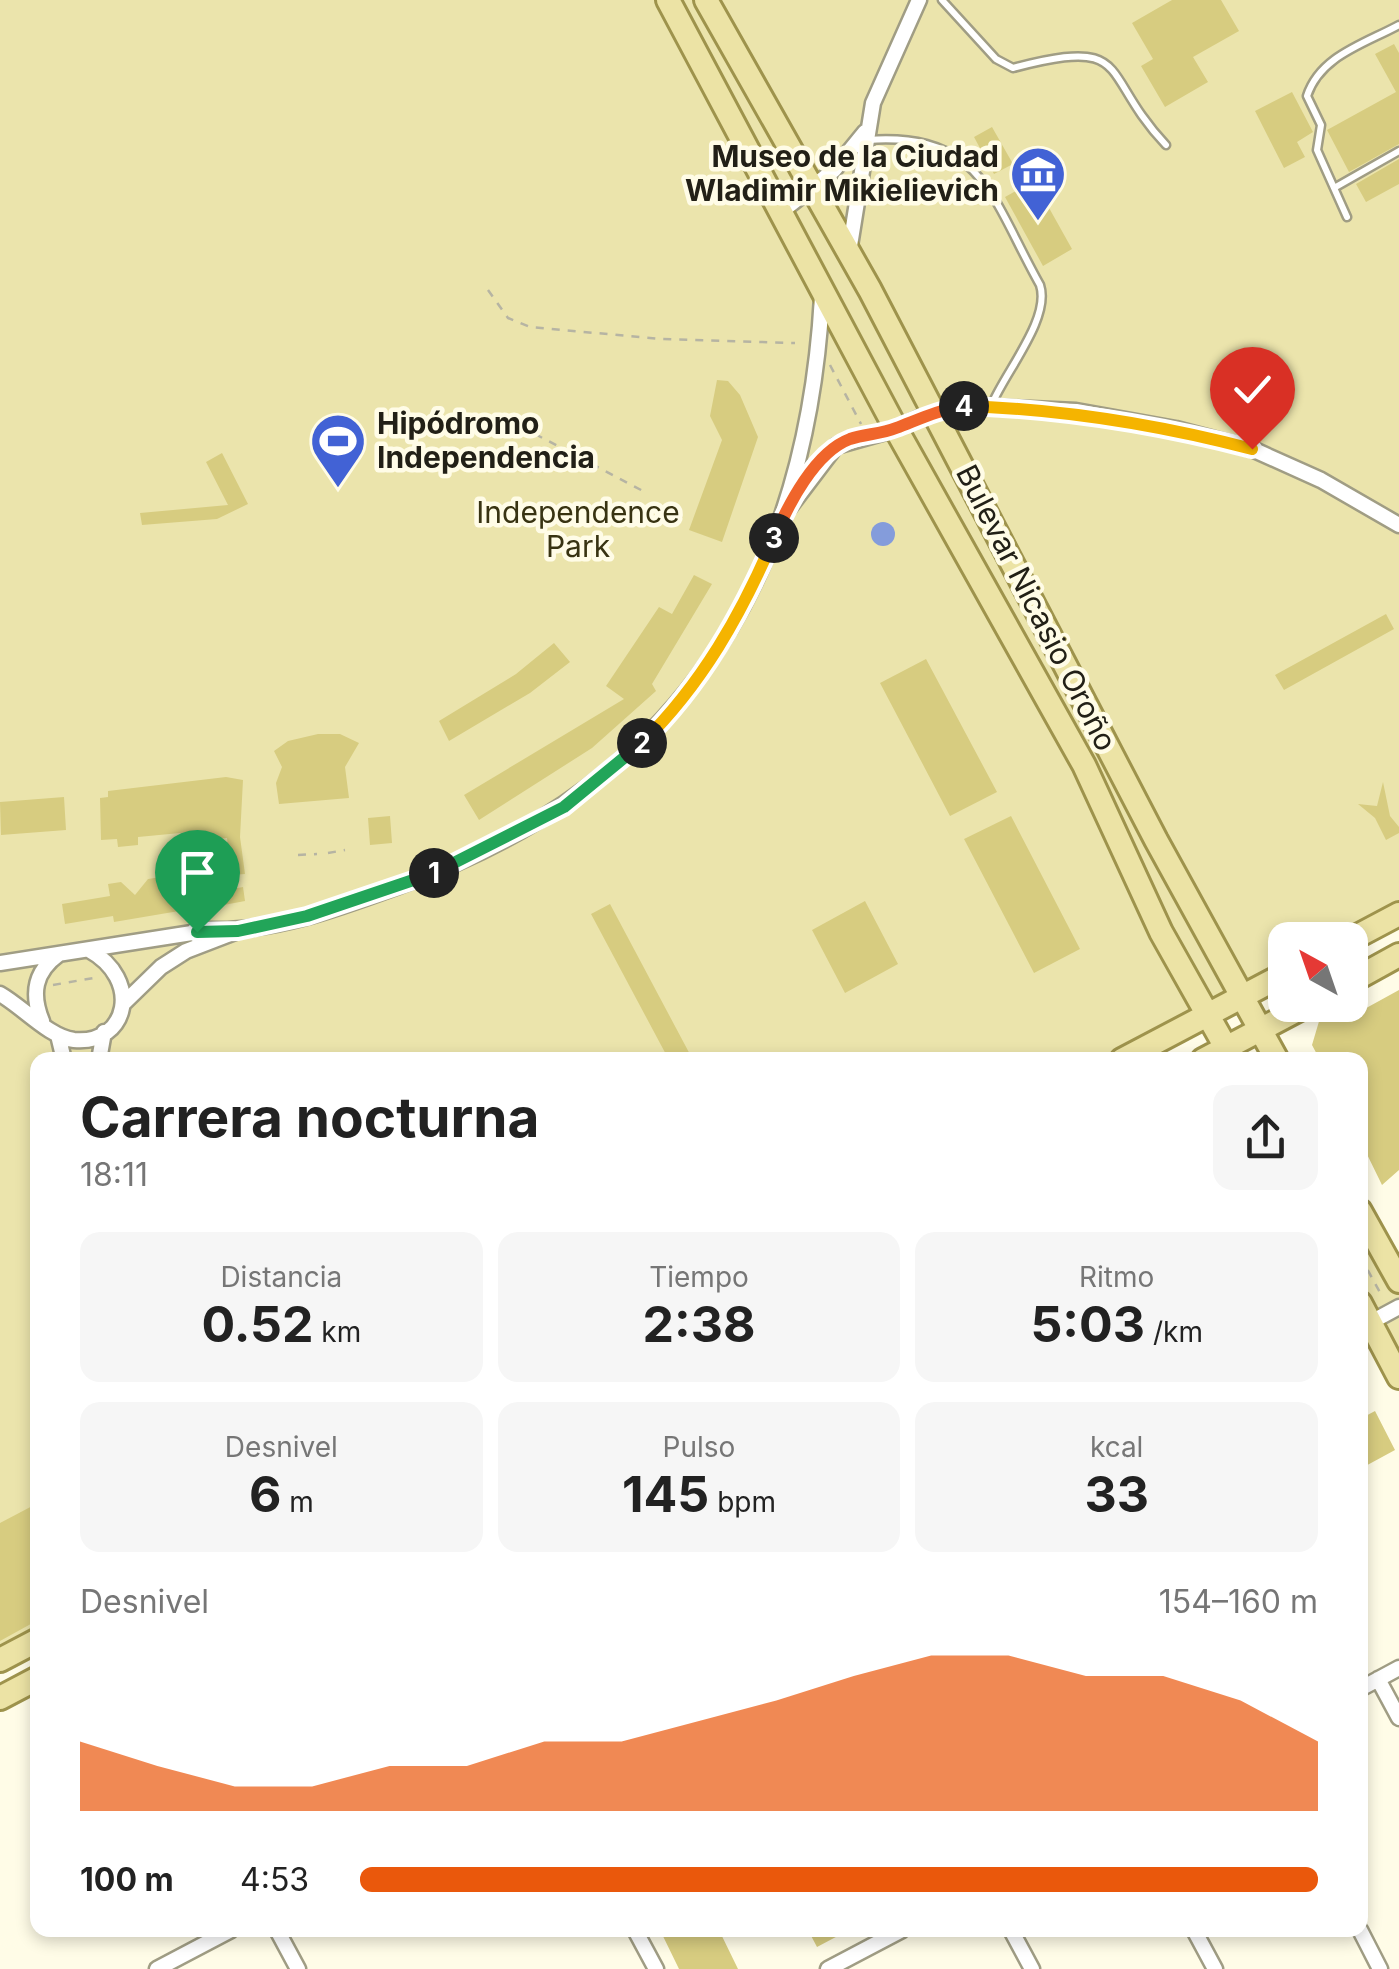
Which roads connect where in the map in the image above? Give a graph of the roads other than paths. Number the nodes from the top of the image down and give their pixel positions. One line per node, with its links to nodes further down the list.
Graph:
1 (668, 0): 11 (main road, Bulevar Nicasio Oroño)
2 (706, 0): 9 (main road, Bulevar Nicasio Oroño)
3 (919, 0): 6 (street)
4 (942, 0): 7 (lane)
5 (1399, 25): 10 (lane)
6 (868, 134): 9 (street); 13 (street); 15 (lane)
7 (1166, 145)
8 (1399, 151): 10 (lane)
9 (812, 187): 11 (street); 13 (main road, Bulevar Nicasio Oroño)
10 (1334, 188): 12 (lane)
11 (780, 212): 14 (main road, Bulevar Nicasio Oroño)
12 (1347, 217)
13 (849, 252): 16 (main road, Bulevar Nicasio Oroño)
14 (823, 291): 17 (main road, Bulevar Nicasio Oroño); 18 (street)
15 (990, 407): 16 (street); 19 (street)
16 (934, 411): 17 (street); 30 (main road, Bulevar Nicasio Oroño)
17 (896, 428): 18 (street); 32 (main road, Bulevar Nicasio Oroño)
18 (783, 516): 22 (street)
19 (1399, 525)
20 (1399, 914): 21 (main road)
21 (1368, 930)
22 (238, 931): 23 (street); 31 (street)
23 (88, 949): 24 (street); 31 (street)
24 (59, 954): 26 (street); 33 (street)
25 (1399, 955): 27 (main road)
26 (0, 963)
27 (1368, 972)
28 (1268, 983): 30 (main road)
29 (0, 994): 33 (street)
30 (1243, 996): 32 (main road); 35 (main road, Bulevar Nicasio Oroño)
31 (124, 1004): 36 (street)
32 (1208, 1015): 40 (main road); 41 (main road, Bulevar Nicasio Oroño)
33 (42, 1022): 37 (street)
34 (1275, 1022): 35 (main road)
35 (1260, 1030): 42 (main road); 43 (main road, Bulevar Nicasio Oroño)
36 (104, 1032): 37 (street); 39 (street)
37 (58, 1035): 38 (street)
38 (62, 1052)
39 (100, 1052)
40 (1137, 1052)
41 (1229, 1052)
42 (1232, 1052)
43 (1272, 1052)
44 (1368, 1225): 45 (main road)
45 (1399, 1281)
46 (1376, 1315): 47 (main road)
47 (1399, 1377)
48 (30, 1644): 49 (main road)
49 (0, 1660)
50 (1399, 1668): 51 (street)
51 (1378, 1679): 53 (street); 55 (street)
52 (30, 1682): 54 (main road)
53 (1368, 1685)
54 (0, 1698)
55 (1399, 1718)
56 (217, 1937): 63 (street)
57 (281, 1937): 64 (street)
58 (640, 1937): 65 (street)
59 (889, 1937): 66 (street)
60 (1015, 1937): 67 (street)
61 (1198, 1937): 68 (street)
62 (1364, 1937): 69 (street)
63 (158, 1969)
64 (298, 1969)
65 (656, 1969)
66 (828, 1969)
67 (1032, 1969)
68 (1214, 1969)
69 (1380, 1969)

